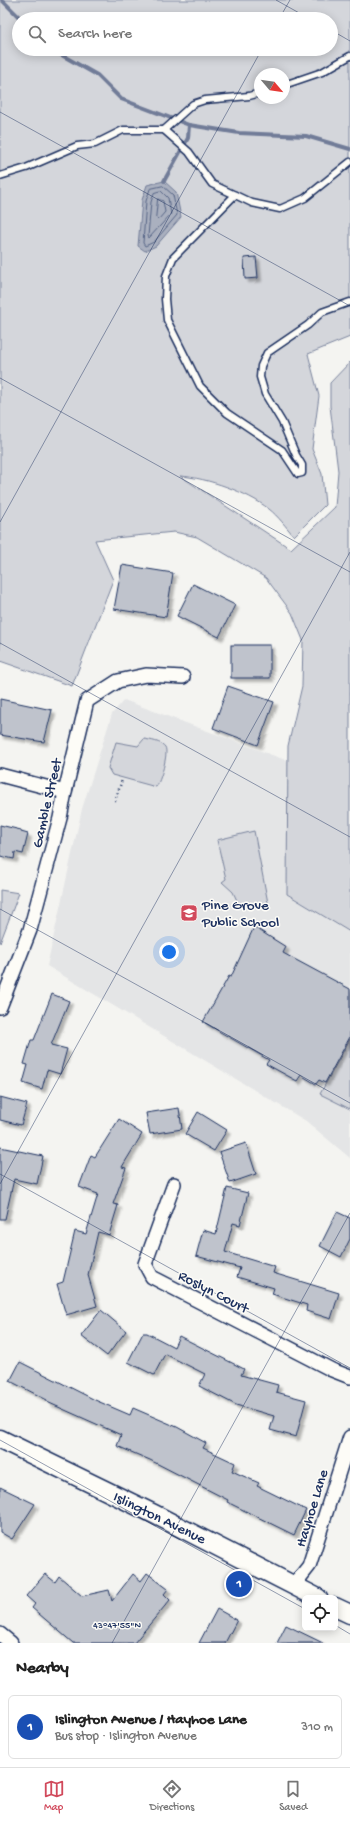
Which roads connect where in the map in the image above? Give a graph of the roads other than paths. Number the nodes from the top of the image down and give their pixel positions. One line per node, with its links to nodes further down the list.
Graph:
1 (350, 56): 2 (lane)
2 (290, 83)
3 (254, 95): 4 (lane)
4 (166, 128): 6 (lane); 7 (lane)
5 (350, 162): 7 (lane)
6 (0, 176)
7 (235, 195): 8 (lane)
8 (350, 302)
9 (183, 677): 11 (street, Gamble Street)
10 (0, 775): 11 (street)
11 (64, 792): 12 (street, Gamble Street)
12 (0, 1007)
13 (174, 1184): 14 (street, Roslyn Court)
14 (350, 1378)
15 (350, 1437): 17 (street, Hayhoe Lane)
16 (0, 1439): 17 (main road, Islington Avenue)
17 (294, 1586): 18 (main road, Islington Avenue)
18 (312, 1595)
19 (338, 1608): 20 (main road)
20 (350, 1614)
21 (0, 1634): 22 (street)
22 (10, 1643)

